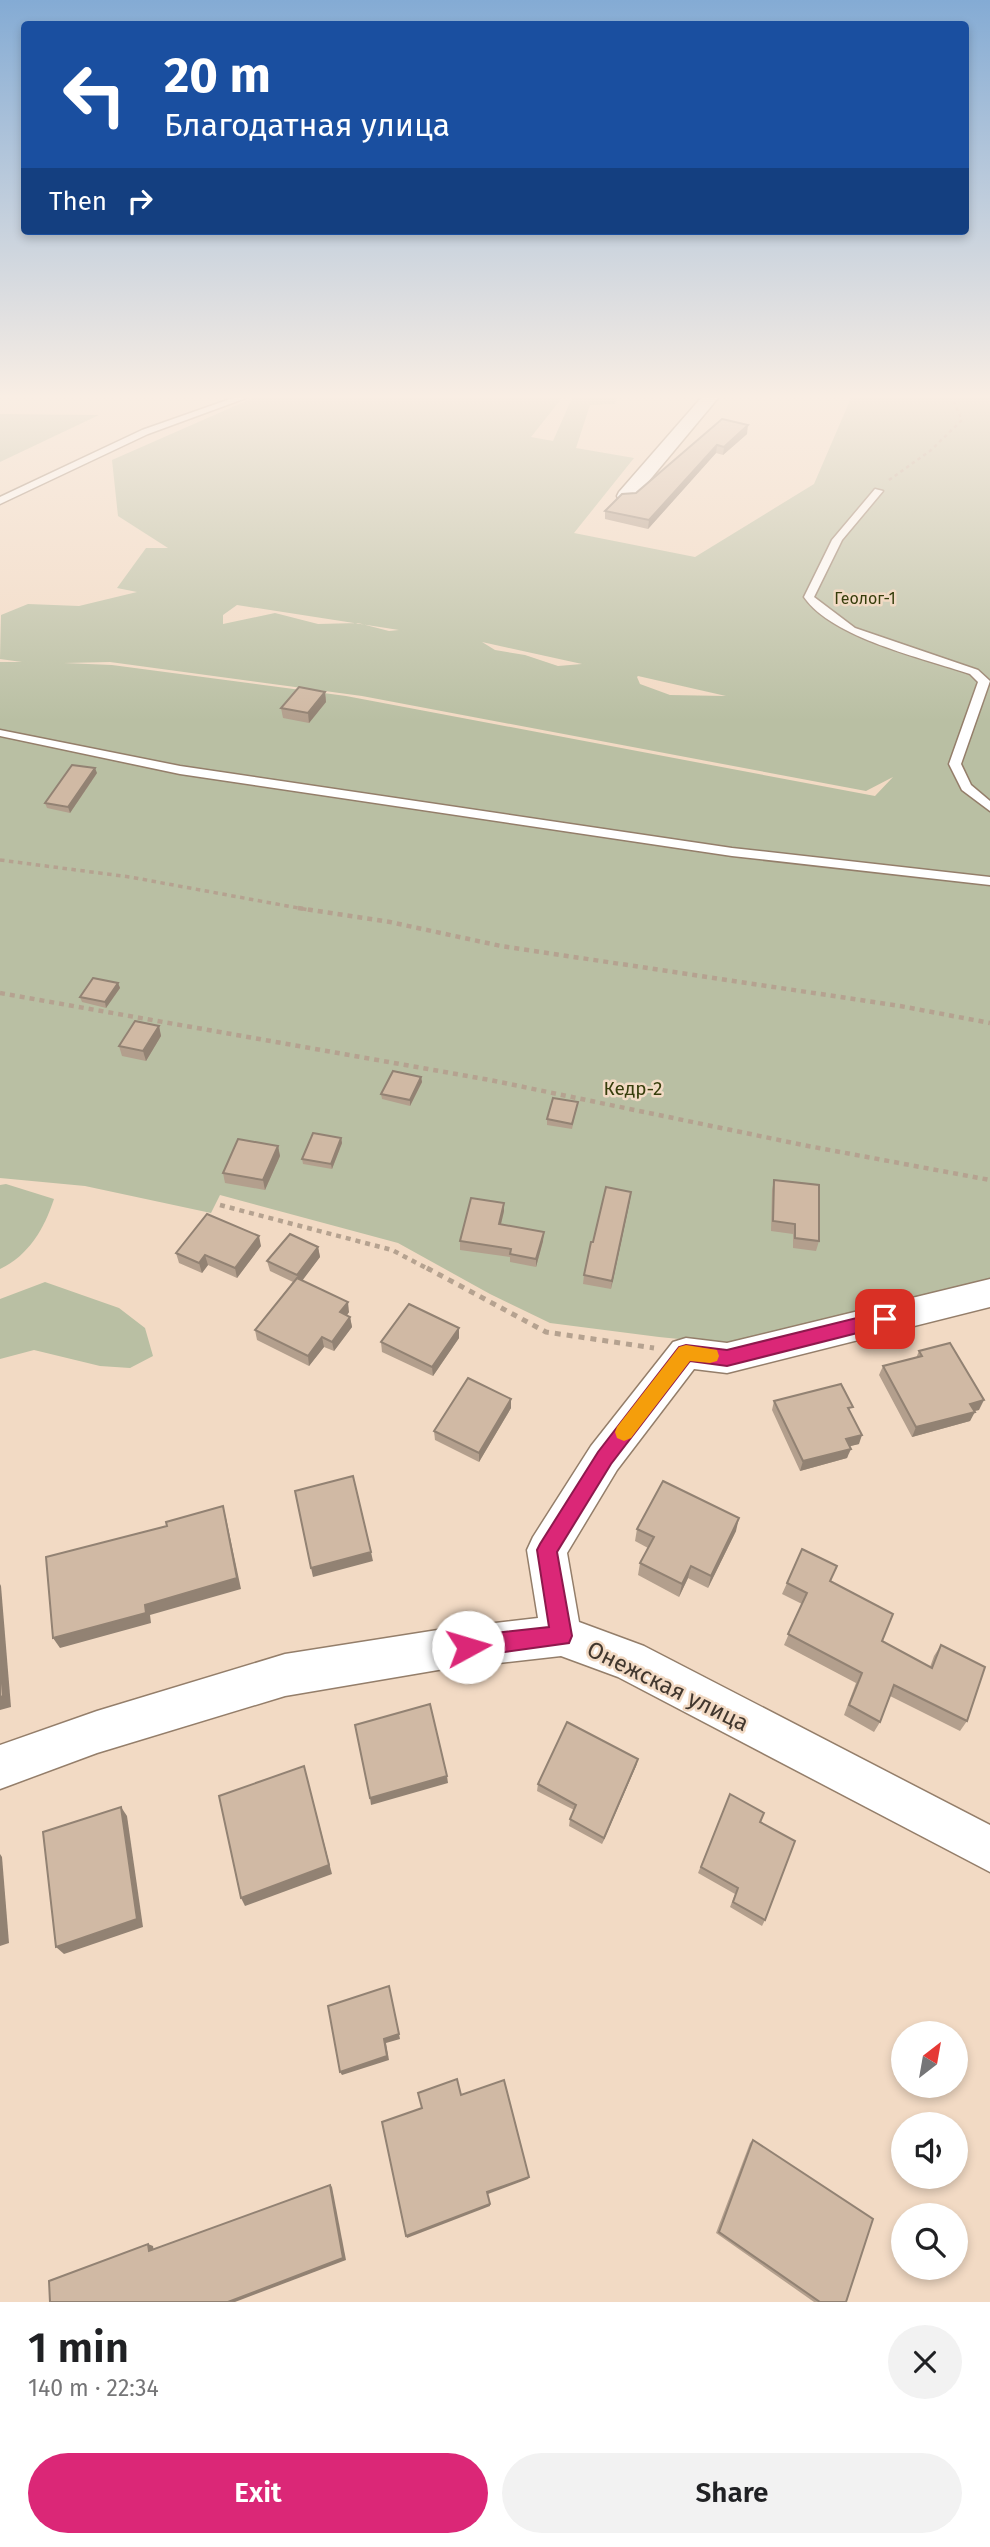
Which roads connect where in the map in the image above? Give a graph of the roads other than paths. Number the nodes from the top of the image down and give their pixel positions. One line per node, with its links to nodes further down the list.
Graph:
1 (864, 505): 3 (lane)
2 (0, 733): 4 (lane)
3 (990, 807)
4 (990, 881)
5 (990, 1293): 6 (street)
6 (561, 1636): 7 (street, Онежская улица); 8 (street, Онежская улица)
7 (0, 1767)
8 (990, 1849)

